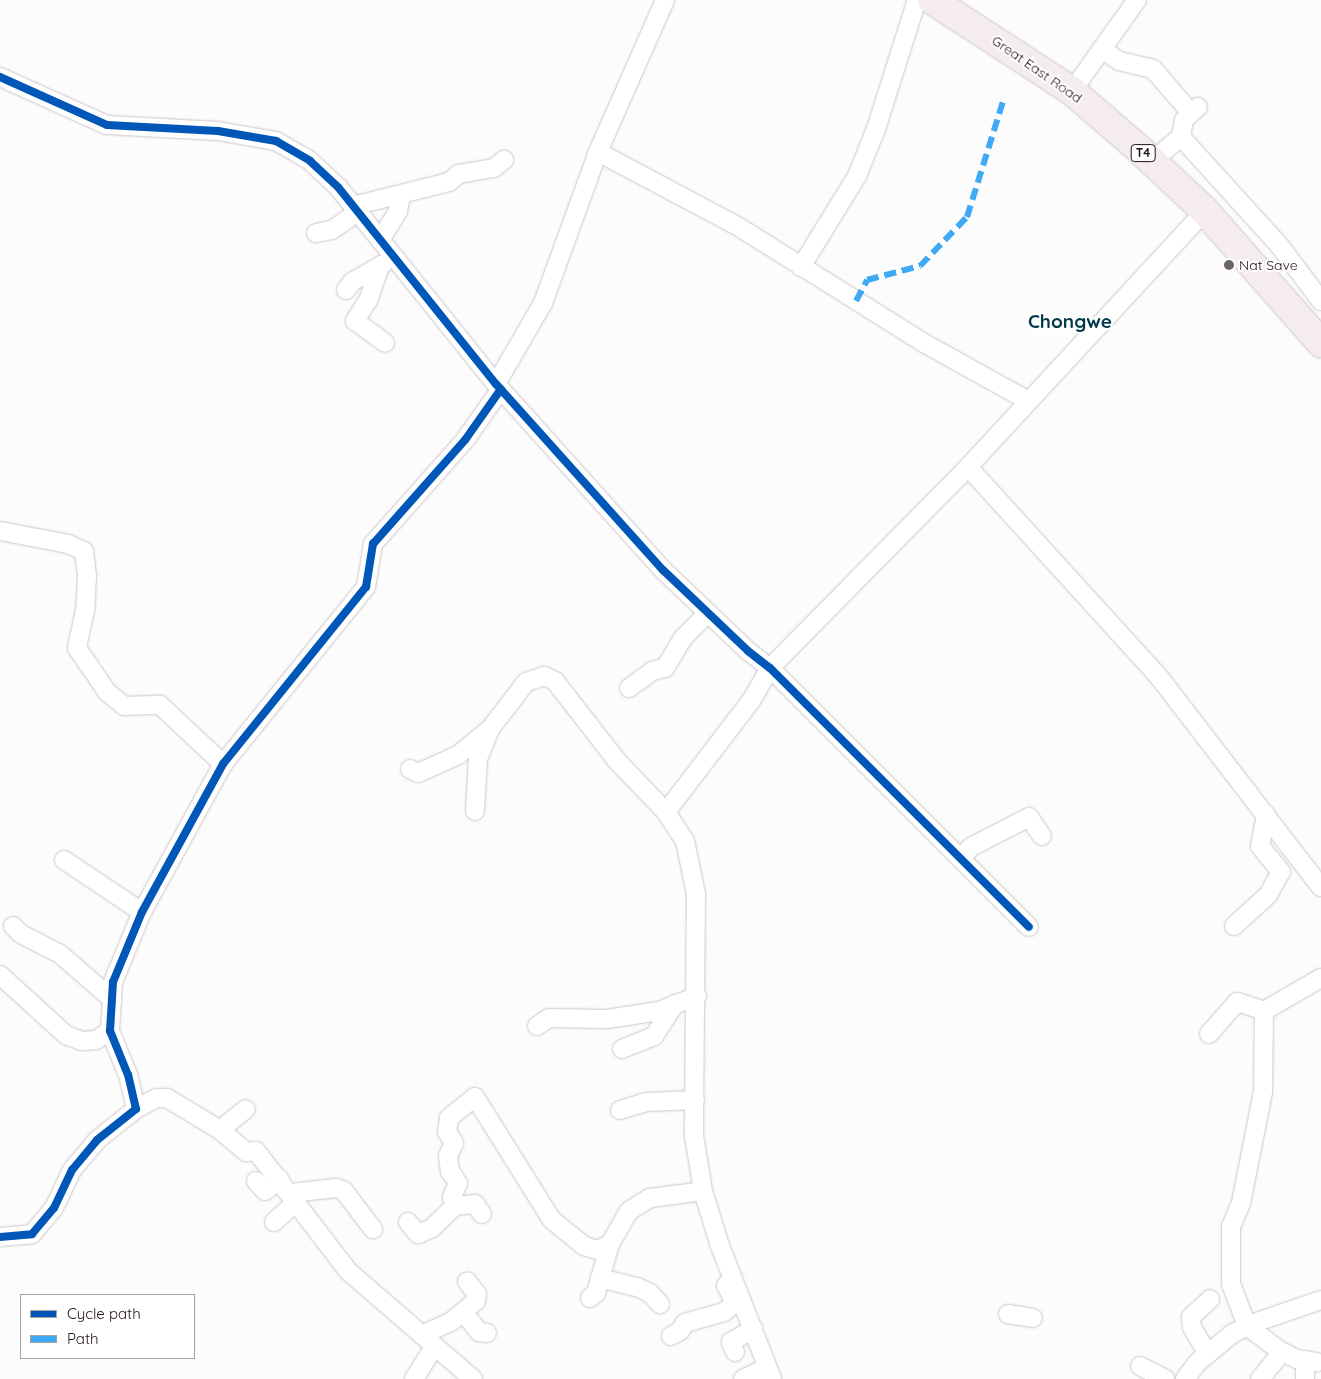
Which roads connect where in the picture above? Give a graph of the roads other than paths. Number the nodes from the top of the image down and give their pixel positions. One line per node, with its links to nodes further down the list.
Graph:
1 (665, 0): 9 (street)
2 (917, 0): 18 (street)
3 (932, 0): 7 (highway, Great East Road / T4)
4 (1136, 0): 5 (street)
5 (1102, 49): 7 (street); 8 (street)
6 (0, 77): 13 (street)
7 (1072, 91): 11 (highway, Great East Road / T4)
8 (1180, 137): 11 (street); 20 (street)
9 (598, 152): 18 (street); 23 (street)
10 (504, 160): 12 (street)
11 (1152, 162): 14 (highway, Great East Road / T4)
12 (401, 195): 13 (street); 16 (street)
13 (355, 209): 15 (street); 16 (street)
14 (1205, 211): 22 (highway, Great East Road / T4); 24 (street)
15 (316, 233)
16 (380, 240): 17 (street)
17 (387, 262): 19 (street); 21 (street); 23 (street)
18 (801, 267): 24 (street)
19 (346, 290)
20 (1321, 301)
21 (385, 343)
22 (1321, 343)
23 (499, 387): 27 (street); 31 (street)
24 (1027, 400): 25 (street)
25 (968, 467): 28 (street); 35 (street)
26 (0, 531): 31 (street)
27 (708, 613): 28 (street); 29 (street)
28 (770, 668): 34 (street); 37 (street)
29 (629, 688)
30 (490, 729): 32 (street); 33 (street); 34 (street)
31 (222, 764): 40 (street)
32 (410, 769)
33 (475, 811)
34 (666, 812): 46 (street)
35 (1266, 815): 39 (street); 42 (street)
36 (1042, 836): 37 (street)
37 (962, 857): 43 (street)
38 (64, 860): 40 (street)
39 (1321, 887)
40 (142, 912): 47 (street)
41 (13, 926): 47 (street)
42 (1234, 926)
43 (1029, 927)
44 (0, 975): 51 (street)
45 (1321, 978): 49 (street)
46 (697, 996): 48 (street); 56 (street)
47 (112, 999): 51 (street)
48 (675, 1004): 50 (street); 53 (street)
49 (1264, 1011): 52 (street); 81 (street)
50 (537, 1026)
51 (110, 1031): 54 (street)
52 (1209, 1034)
53 (622, 1050)
54 (130, 1082): 55 (street); 57 (street)
55 (167, 1098): 57 (street); 60 (street)
56 (695, 1100): 59 (street); 63 (street)
57 (136, 1109): 69 (street)
58 (246, 1110): 60 (street)
59 (620, 1110)
60 (220, 1130): 62 (street)
61 (256, 1181): 62 (street)
62 (289, 1191): 66 (street); 68 (street); 85 (street)
63 (703, 1191): 70 (street); 71 (street)
64 (455, 1206): 65 (street); 67 (street); 70 (street)
65 (482, 1214)
66 (274, 1222)
67 (408, 1222)
68 (373, 1230)
69 (0, 1236)
70 (610, 1244): 72 (street)
71 (729, 1266): 82 (street); 84 (street)
72 (600, 1278): 74 (street); 77 (street)
73 (468, 1281): 78 (street)
74 (590, 1298)
75 (1210, 1299): 88 (street)
76 (1321, 1300): 81 (street)
77 (660, 1304)
78 (463, 1312): 83 (street); 85 (street)
79 (1008, 1314): 80 (street)
80 (1033, 1318)
81 (1246, 1326): 87 (street); 88 (street)
82 (753, 1330): 86 (street); 90 (street)
83 (487, 1333)
84 (671, 1336)
85 (429, 1341): 91 (street); 92 (street)
86 (735, 1352)
87 (1282, 1352): 96 (street); 97 (street)
88 (1208, 1354): 95 (street)
89 (1140, 1366): 94 (street)
90 (769, 1373): 93 (street)
91 (414, 1379)
92 (473, 1379)
93 (743, 1379)
94 (1165, 1379)
95 (1185, 1379)
96 (1260, 1379)
97 (1306, 1379)

